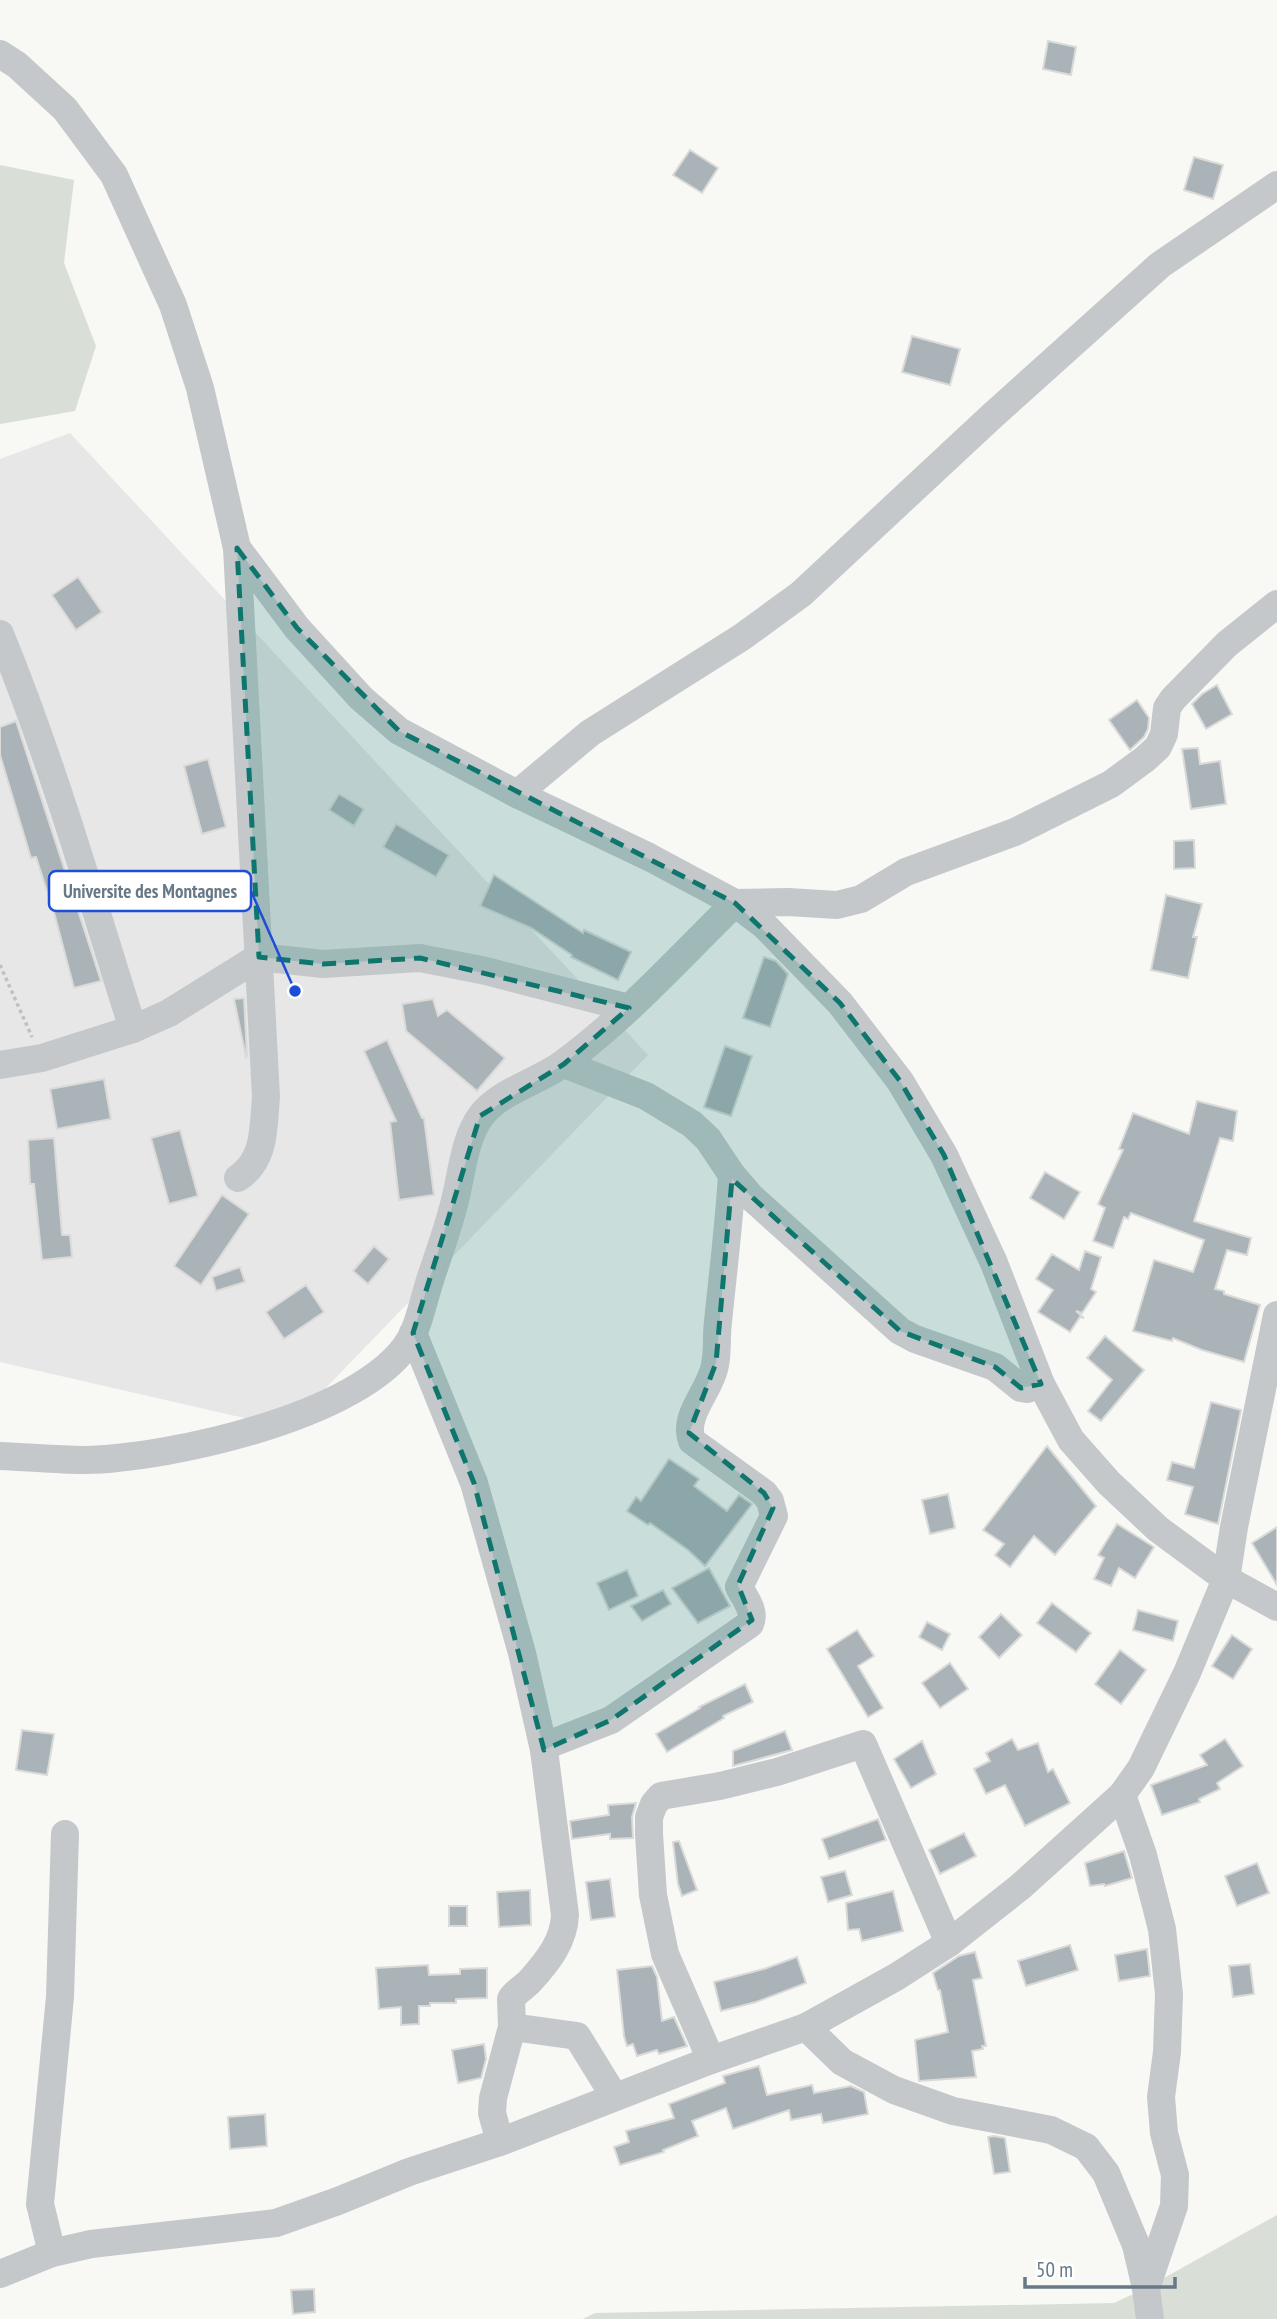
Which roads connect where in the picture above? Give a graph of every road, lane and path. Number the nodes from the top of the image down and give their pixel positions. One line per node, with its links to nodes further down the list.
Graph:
1 (0, 54): 3 (street)
2 (1277, 185): 6 (street)
3 (237, 548): 6 (street); 8 (street)
4 (1277, 604): 7 (street)
5 (0, 634): 11 (street)
6 (517, 794): 7 (street)
7 (734, 903): 10 (street); 19 (street)
8 (259, 957): 10 (street); 11 (street); 16 (street)
9 (0, 965): 12 (path)
10 (629, 1009): 13 (street)
11 (133, 1030): 12 (street)
12 (42, 1058): 14 (street)
13 (564, 1064): 15 (street); 18 (street)
14 (0, 1065)
15 (732, 1175): 19 (street); 23 (street)
16 (238, 1178)
17 (1277, 1315): 21 (street)
18 (413, 1334): 20 (street); 23 (street)
19 (1041, 1384): 21 (street)
20 (0, 1456)
21 (1226, 1579): 22 (street); 24 (street)
22 (1277, 1607)
23 (544, 1750): 27 (street)
24 (1122, 1795): 26 (street); 34 (street)
25 (65, 1834): 32 (street)
26 (949, 1943): 28 (street); 29 (street)
27 (512, 2027): 30 (street); 31 (street)
28 (806, 2027): 29 (street); 34 (street)
29 (711, 2060): 30 (street)
30 (614, 2096): 31 (street)
31 (500, 2142): 32 (street)
32 (52, 2253): 33 (street)
33 (0, 2274)
34 (1146, 2288): 35 (street)
35 (1150, 2319)

